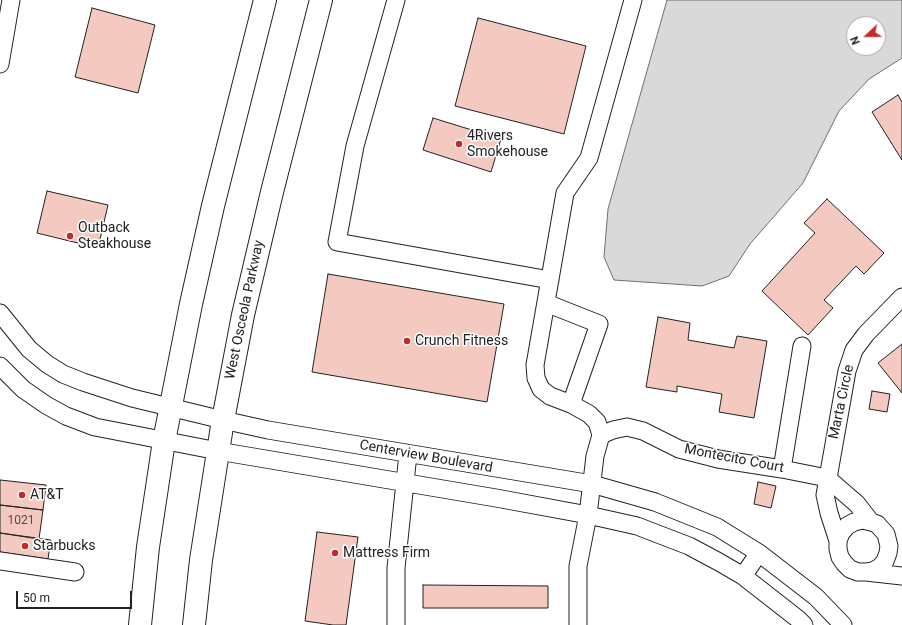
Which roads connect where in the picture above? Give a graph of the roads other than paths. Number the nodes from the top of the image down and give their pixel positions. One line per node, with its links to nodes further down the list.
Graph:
1 (11, 0): 6 (street)
2 (265, 0): 14 (main road)
3 (321, 0): 15 (main road, West Osceola Parkway)
4 (396, 0): 7 (street)
5 (633, 0): 7 (street)
6 (0, 64)
7 (550, 280): 9 (street)
8 (902, 297): 21 (street, Marta Circle)
9 (546, 303): 13 (street); 13 (street)
10 (0, 313): 14 (street, Centerview Boulevard)
11 (802, 346): 20 (street)
12 (0, 366): 17 (street, Centerview Boulevard)
13 (571, 404): 16 (street)
14 (170, 408): 15 (street, Centerview Boulevard); 17 (main road)
15 (223, 420): 18 (main road, West Osceola Parkway); 19 (street, Centerview Boulevard)
16 (601, 435): 20 (street, Montecito Court); 23 (street)
17 (164, 441): 18 (street, Centerview Boulevard); 35 (main road)
18 (218, 451): 22 (street, Centerview Boulevard); 36 (main road, West Osceola Parkway)
19 (408, 454): 22 (street); 23 (street, Centerview Boulevard)
20 (782, 469): 21 (street, Montecito Court)
21 (827, 478): 25 (street, Montecito Court); 26 (street)
22 (405, 483): 24 (street, Centerview Boulevard); 37 (street)
23 (592, 484): 24 (street); 28 (street, Centerview Boulevard)
24 (588, 515): 33 (street, Centerview Boulevard); 38 (street)
25 (872, 522): 26 (street); 27 (street)
26 (838, 541): 32 (street)
27 (890, 546): 30 (street); 32 (street)
28 (759, 553): 33 (street); 40 (street, Centerview Boulevard)
29 (0, 561): 31 (street)
30 (902, 568)
31 (75, 572)
32 (866, 572): 34 (street)
33 (743, 576): 39 (street, Centerview Boulevard)
34 (902, 576)
35 (140, 625)
36 (194, 625)
37 (396, 625)
38 (578, 625)
39 (804, 625)
40 (843, 625)

